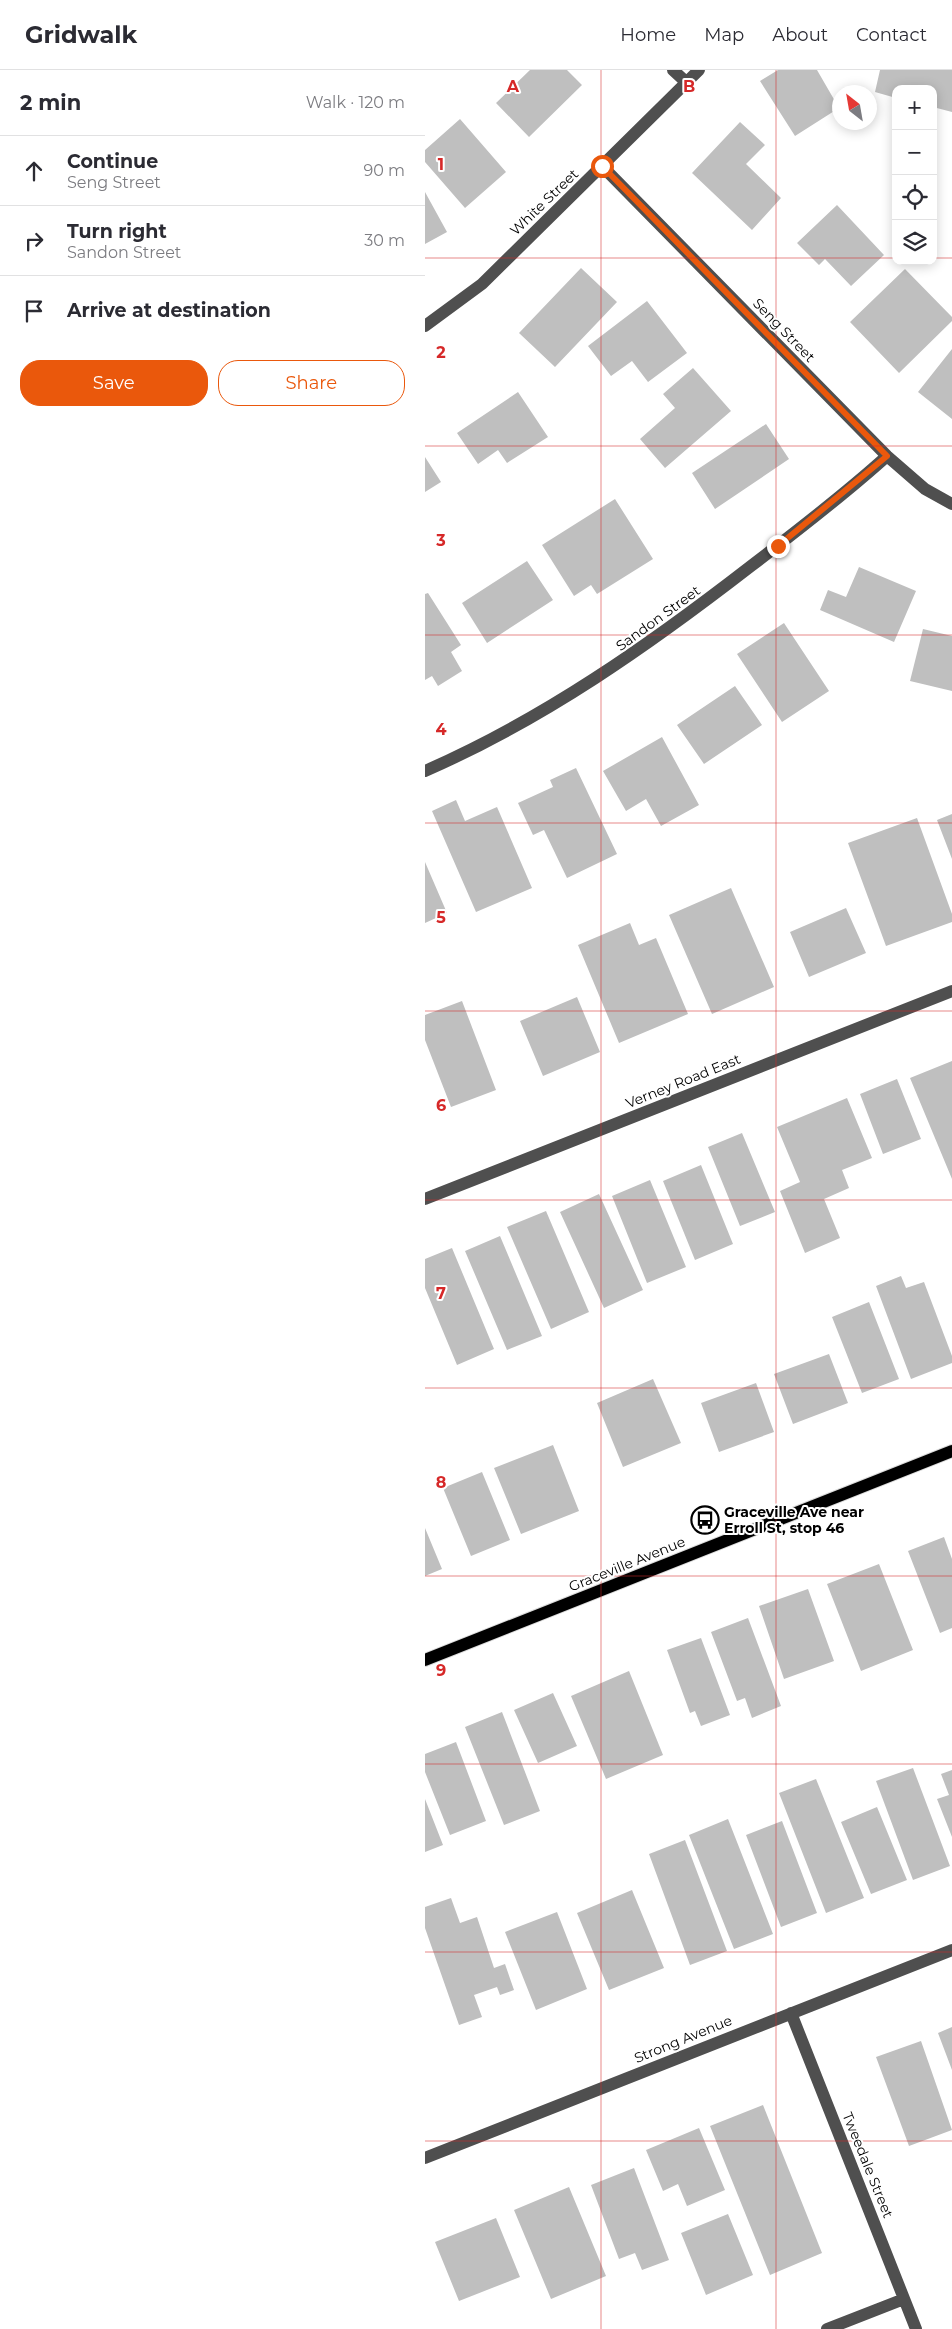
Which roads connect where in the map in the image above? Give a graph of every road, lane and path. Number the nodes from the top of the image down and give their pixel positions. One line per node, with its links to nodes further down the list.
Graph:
1 (673, 70): 3 (street)
2 (699, 70): 3 (street, White Street)
3 (687, 82): 4 (street, White Street)
4 (602, 166): 5 (street, White Street); 6 (street, Seng Street)
5 (425, 326)
6 (887, 456): 7 (street, Seng Street); 8 (street, Sandon Street)
7 (952, 504)
8 (425, 771)
9 (952, 991): 10 (street, Verney Road East)
10 (425, 1199)
11 (952, 1451): 12 (main road, Graceville Avenue)
12 (425, 1660)
13 (952, 1950): 14 (street, Strong Avenue)
14 (791, 2013): 15 (street, Strong Avenue); 16 (street, Tweedale Street)
15 (425, 2158)
16 (904, 2298): 17 (street); 18 (street, Tweedale Street)
17 (827, 2329)
18 (916, 2329)

